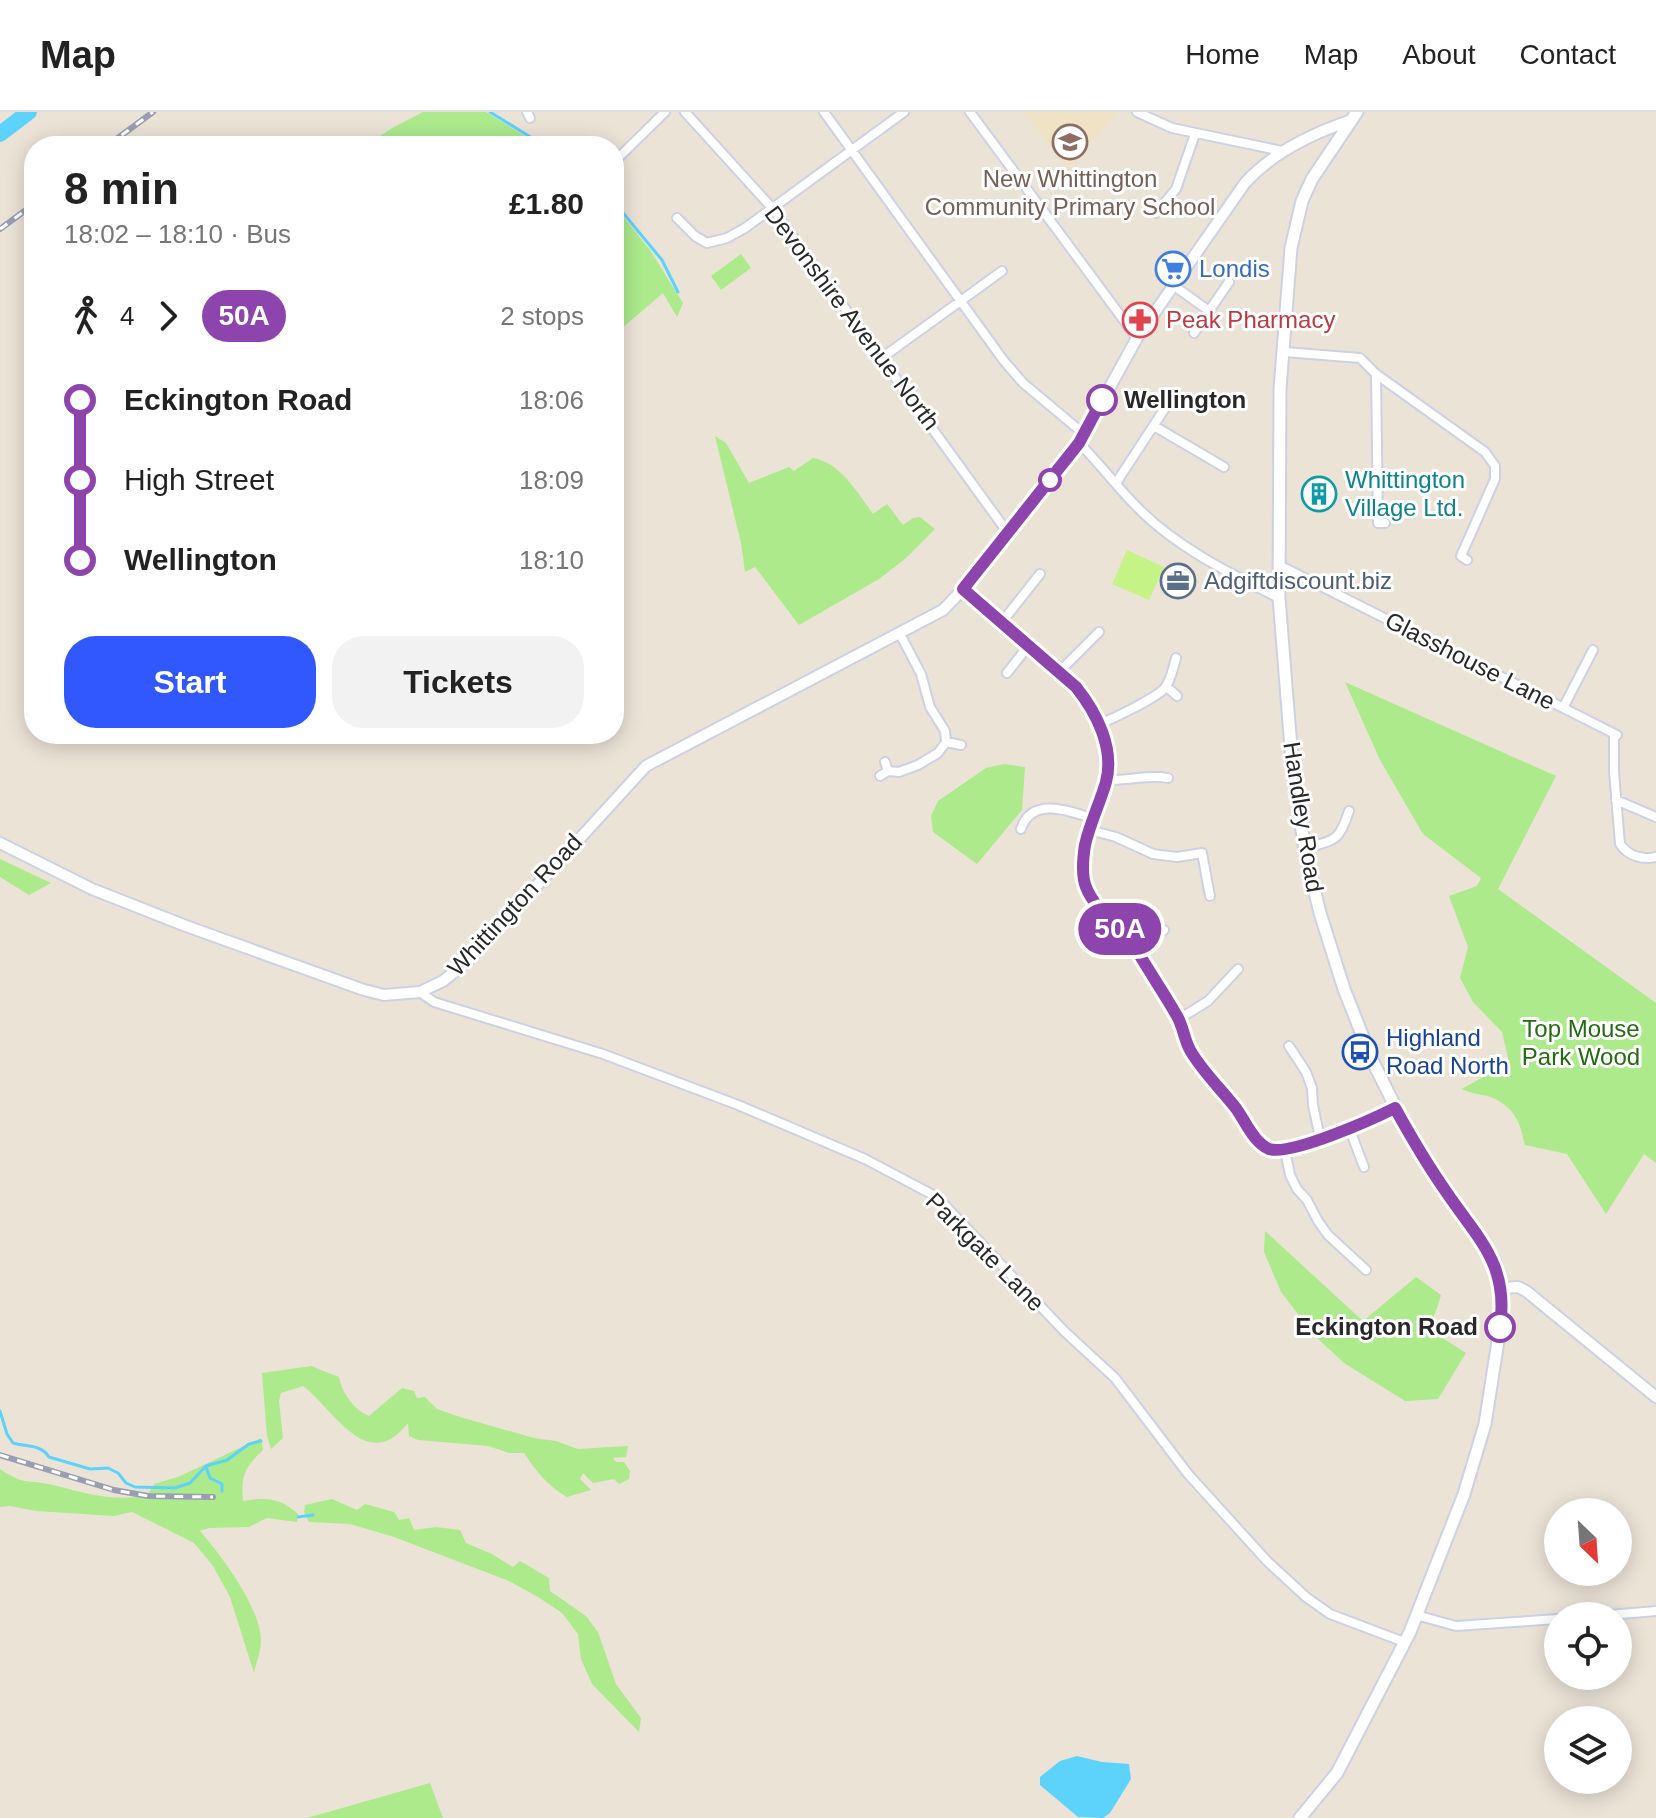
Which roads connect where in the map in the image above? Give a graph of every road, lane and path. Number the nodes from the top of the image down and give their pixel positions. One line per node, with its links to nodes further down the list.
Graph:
1 (665, 112): 10 (street)
2 (685, 112): 12 (street, Devonshire Avenue North)
3 (824, 112): 11 (street)
4 (904, 112): 11 (street)
5 (970, 112): 21 (street)
6 (1137, 112): 8 (street)
7 (1353, 117): 9 (street, Whittington Road); 22 (main road, Handley Road)
8 (1195, 134): 9 (street); 13 (street)
9 (1282, 151): 17 (street, Whittington Road)
10 (624, 152)
11 (852, 152): 12 (street); 18 (street)
12 (773, 209): 14 (street); 23 (street, Devonshire Avenue North)
13 (1156, 213)
14 (677, 218)
15 (1002, 271): 18 (street)
16 (1229, 282): 19 (street)
17 (1173, 285): 19 (street); 21 (street, Whittington Road)
18 (960, 301): 23 (street); 27 (street)
19 (1209, 311): 20 (street)
20 (1194, 333)
21 (1137, 338): 27 (street, Whittington Road)
22 (1285, 352): 24 (street); 33 (main road, Handley Road)
23 (883, 357): 31 (street, Devonshire Avenue North)
24 (1376, 374): 30 (street); 32 (street)
25 (1171, 399): 26 (street)
26 (1154, 426): 28 (street); 29 (street)
27 (1081, 439): 29 (street); 31 (street, Whittington Road)
28 (1224, 467)
29 (1116, 483): 36 (street)
30 (1385, 523)
31 (1008, 533): 35 (street, Whittington Road)
32 (1467, 560)
33 (1279, 565): 36 (main road, Handley Road); 47 (street, Glasshouse Lane)
34 (1040, 574): 37 (street)
35 (963, 589): 37 (street); 39 (street, Whittington Road)
36 (1279, 598): 61 (main road, Handley Road)
37 (1002, 622): 40 (street)
38 (1099, 632): 43 (street)
39 (900, 634): 49 (street); 67 (street, Whittington Road)
40 (1029, 645): 43 (street); 44 (street)
41 (1593, 650): 47 (street)
42 (1176, 658): 45 (street)
43 (1059, 672): 48 (street)
44 (1007, 673)
45 (1166, 686): 46 (street); 48 (street)
46 (1177, 696)
47 (1563, 708): 54 (street, Glasshouse Lane)
48 (1100, 724): 53 (street)
49 (946, 742): 50 (street); 51 (street)
50 (961, 745)
51 (884, 770)
52 (1168, 778): 53 (street)
53 (1106, 780): 57 (street)
54 (1616, 800): 56 (street); 62 (street)
55 (1349, 811): 61 (street)
56 (1656, 817)
57 (1091, 818): 58 (street); 59 (street)
58 (1021, 829)
59 (1089, 830): 63 (street); 65 (street)
60 (0, 843): 67 (street, Whittington Road)
61 (1305, 848): 70 (main road, Handley Road)
62 (1656, 857)
63 (1210, 896)
64 (1164, 930): 65 (street)
65 (1131, 942): 68 (street)
66 (1238, 969): 68 (street)
67 (420, 992): 82 (street, Parkgate Lane)
68 (1179, 1019): 73 (street)
69 (1289, 1046): 72 (street)
70 (1395, 1108): 71 (street); 76 (main road, Handley Road)
71 (1350, 1130): 72 (street); 74 (street)
72 (1320, 1138): 73 (street)
73 (1285, 1150): 75 (street)
74 (1364, 1167)
75 (1366, 1270)
76 (1501, 1288): 77 (street); 80 (main road)
77 (1656, 1397)
78 (1656, 1611): 79 (street)
79 (1632, 1613)
80 (1416, 1615): 81 (street); 82 (main road)
81 (1544, 1620)
82 (1404, 1642): 83 (main road)
83 (1300, 1818)

